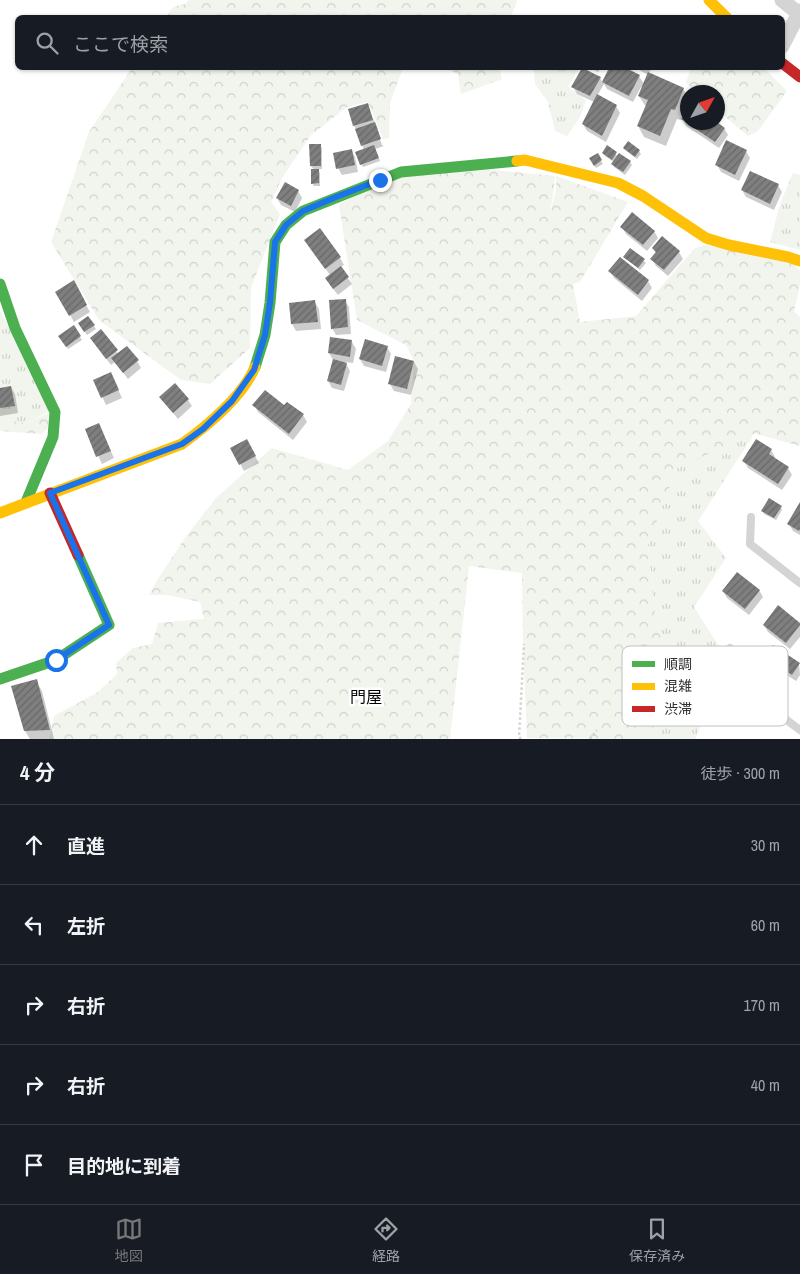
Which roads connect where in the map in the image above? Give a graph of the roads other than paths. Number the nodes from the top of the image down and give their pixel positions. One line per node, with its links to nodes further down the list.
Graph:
1 (709, 0): 4 (street)
2 (782, 0): 3 (street)
3 (799, 13): 5 (street)
4 (723, 15)
5 (785, 40)
6 (785, 65): 7 (street)
7 (800, 77)
8 (800, 260): 10 (street)
9 (0, 284): 11 (street)
10 (50, 493): 11 (street); 15 (street)
11 (26, 502): 12 (street)
12 (0, 512)
13 (751, 517): 14 (lane)
14 (800, 583)
15 (0, 679)
16 (788, 721): 17 (lane)
17 (800, 730)

